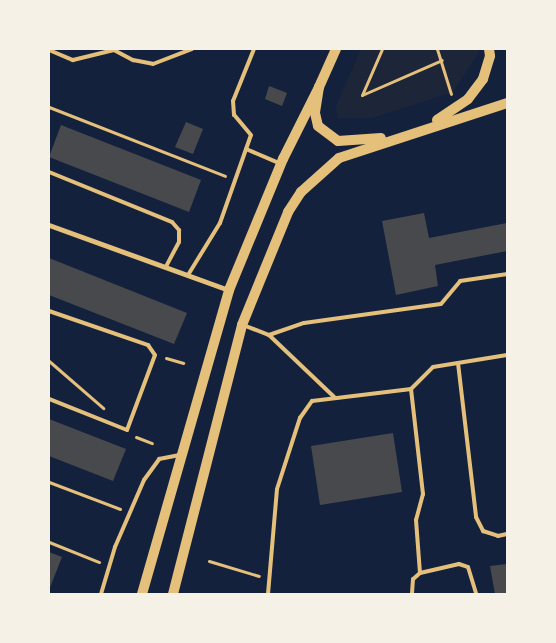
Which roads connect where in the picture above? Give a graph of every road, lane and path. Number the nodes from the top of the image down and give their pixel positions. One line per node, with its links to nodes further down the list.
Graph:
1 (113, 49): 2 (lane); 8 (lane)
2 (192, 49)
3 (254, 49): 15 (lane)
4 (336, 49): 10 (main road)
5 (382, 49): 9 (path)
6 (438, 49): 9 (path)
7 (489, 49): 14 (main road)
8 (49, 50)
9 (442, 60): 11 (path)
10 (320, 86): 14 (main road); 16 (main road)
11 (452, 94)
12 (507, 103): 14 (main road)
13 (49, 107): 18 (path)
14 (400, 136): 25 (main road)
15 (246, 150): 16 (lane); 18 (lane)
16 (281, 164): 23 (main road)
17 (49, 172): 20 (lane)
18 (235, 180): 22 (lane)
19 (49, 224): 20 (street)
20 (166, 266): 22 (street)
21 (507, 274): 26 (lane)
22 (188, 275): 23 (street)
23 (229, 290): 38 (main road)
24 (49, 311): 29 (lane)
25 (242, 325): 26 (lane); 49 (main road)
26 (269, 335): 33 (lane)
27 (507, 355): 31 (lane)
28 (49, 361): 35 (path)
29 (154, 361): 30 (path); 36 (lane)
30 (183, 363)
31 (458, 363): 32 (lane); 41 (lane)
32 (411, 389): 33 (lane); 45 (lane)
33 (334, 397): 46 (lane)
34 (49, 399): 36 (lane)
35 (108, 412)
36 (127, 430): 37 (path)
37 (152, 443)
38 (182, 454): 44 (lane); 48 (main road)
39 (49, 482): 40 (path)
40 (124, 511)
41 (507, 534)
42 (49, 542): 44 (path)
43 (210, 561): 46 (path)
44 (109, 566): 47 (lane)
45 (420, 573): 51 (lane); 52 (lane)
46 (270, 579): 50 (lane)
47 (101, 594)
48 (142, 594)
49 (173, 594)
50 (268, 594)
51 (412, 594)
52 (476, 594)

